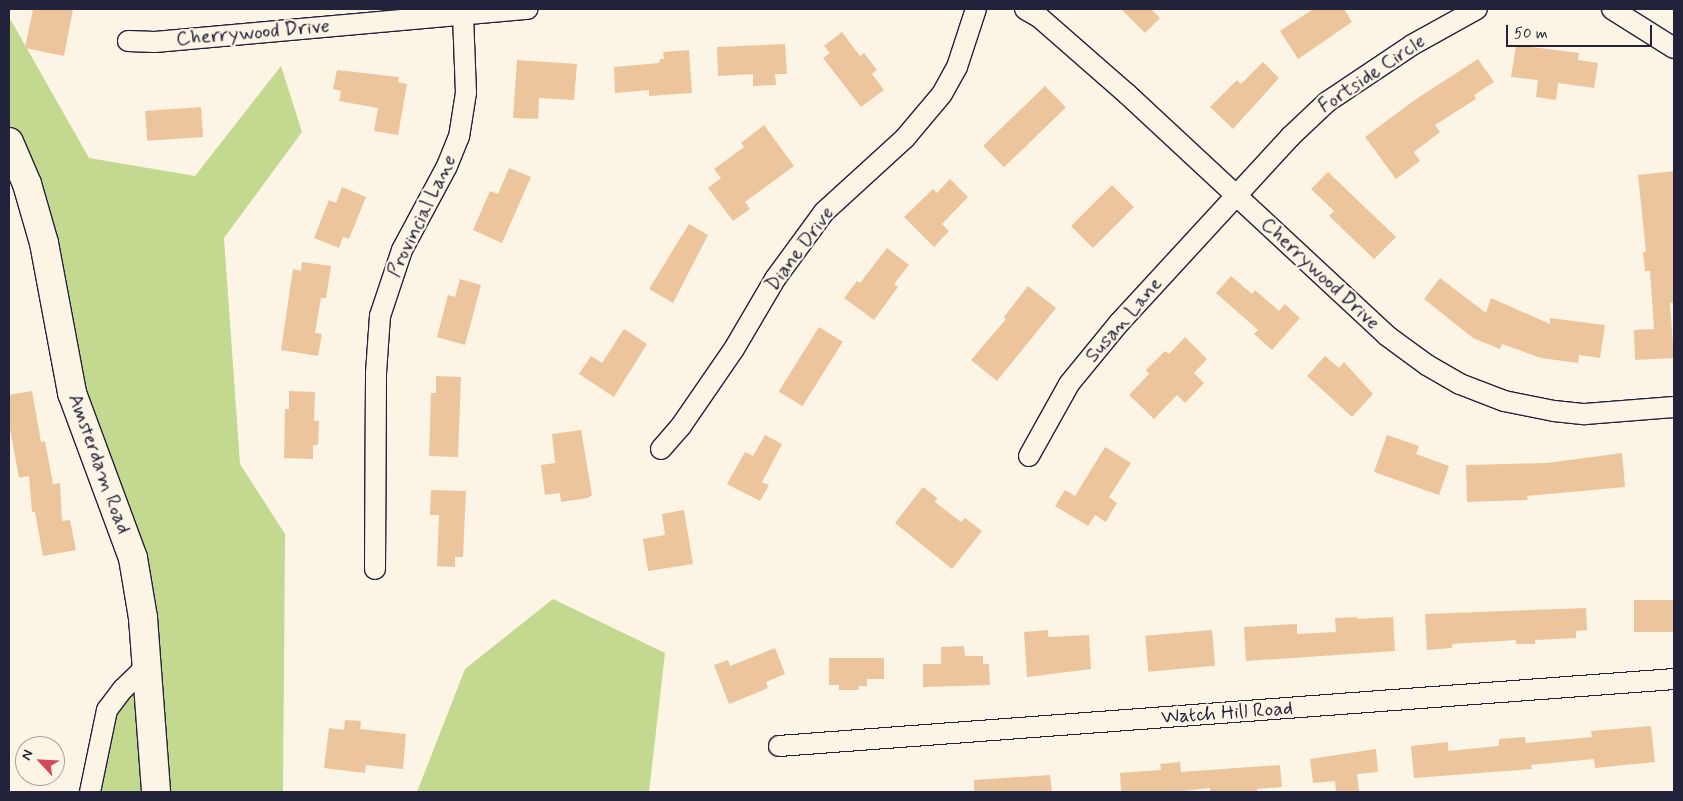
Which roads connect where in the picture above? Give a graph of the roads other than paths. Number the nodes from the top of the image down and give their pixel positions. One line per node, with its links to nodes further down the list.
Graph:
1 (528, 9): 6 (street, Cherrywood Drive)
2 (976, 9): 12 (street, Diane Drive)
3 (1025, 9): 10 (street, Cherrywood Drive)
4 (1477, 9): 10 (street, Fortside Circle)
5 (1612, 9): 8 (street)
6 (463, 14): 7 (street, Cherrywood Drive); 14 (street, Provincial Lane)
7 (128, 41)
8 (1674, 48)
9 (9, 142): 15 (street, Amsterdam Road)
10 (1237, 197): 11 (street, Cherrywood Drive); 13 (street, Susan Lane)
11 (1674, 407)
12 (661, 448)
13 (1029, 456)
14 (375, 569)
15 (146, 667): 18 (street); 19 (street, Amsterdam Road)
16 (1674, 679): 17 (street, Watch Hill Road)
17 (779, 746)
18 (90, 792)
19 (156, 792)

